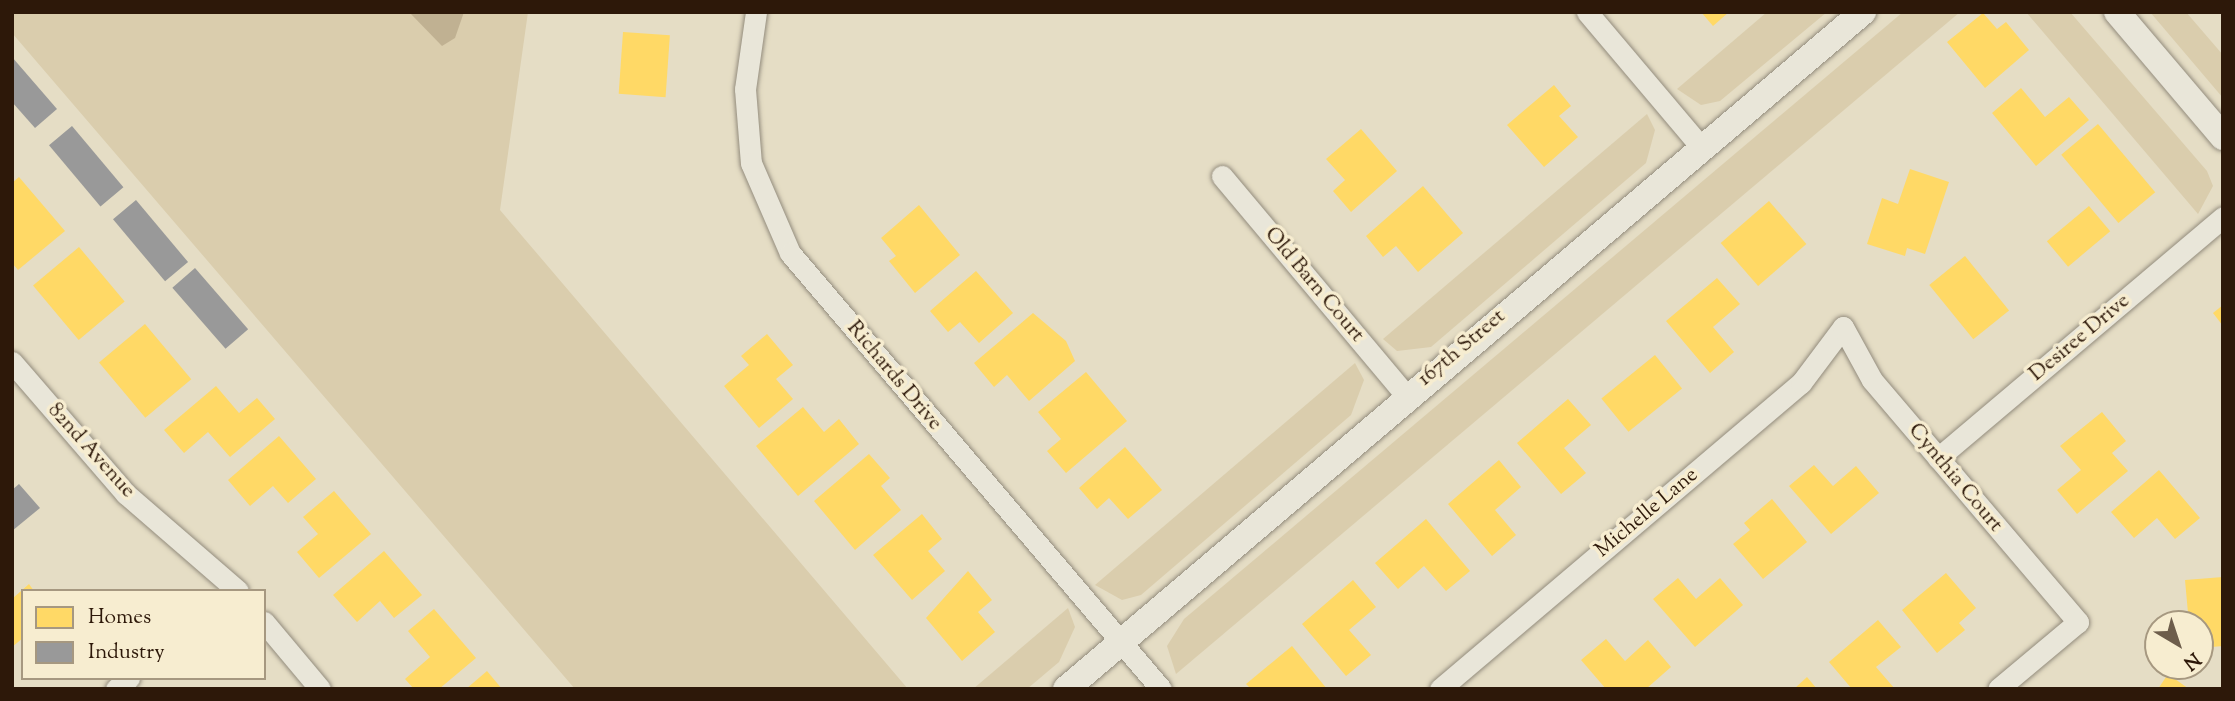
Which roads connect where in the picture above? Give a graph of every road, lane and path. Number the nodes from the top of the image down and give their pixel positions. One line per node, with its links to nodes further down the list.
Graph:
1 (756, 12): 15 (street, Richards Drive)
2 (1587, 12): 6 (street)
3 (1863, 12): 6 (street, 167th Street)
4 (2117, 12): 5 (street)
5 (2223, 137)
6 (1702, 147): 11 (street, 167th Street)
7 (1222, 176): 11 (street, Old Barn Court)
8 (2223, 217): 12 (street, Desiree Drive)
9 (1843, 327): 12 (street, Cynthia Court); 19 (street, Michelle Lane)
10 (12, 362): 13 (street, 82nd Avenue)
11 (1406, 395): 15 (street, 167th Street)
12 (1938, 458): 20 (street, Cynthia Court)
13 (234, 589)
14 (266, 624): 16 (street)
15 (1121, 642): 17 (street, 167th Street); 18 (street, Richards Drive)
16 (320, 689)
17 (1066, 689)
18 (1161, 689)
19 (1440, 689)
20 (1998, 689)

